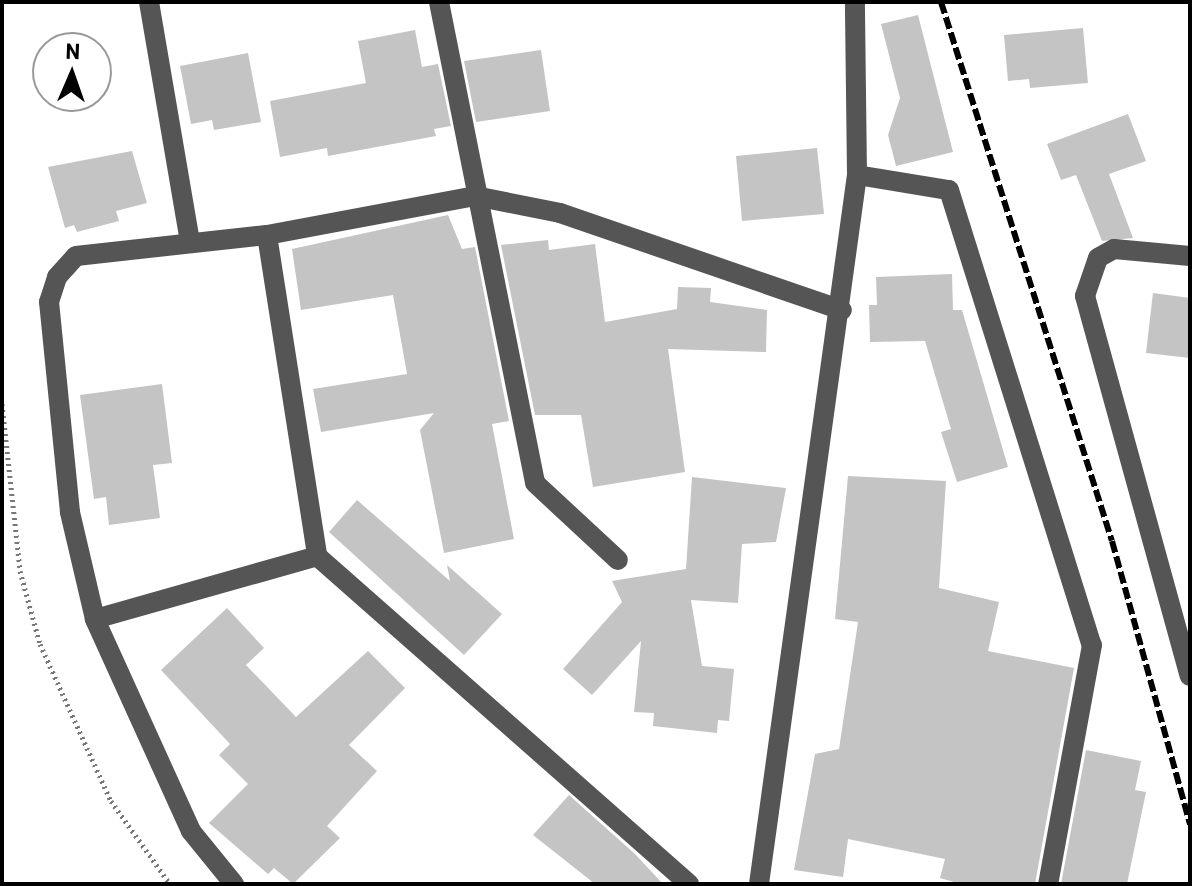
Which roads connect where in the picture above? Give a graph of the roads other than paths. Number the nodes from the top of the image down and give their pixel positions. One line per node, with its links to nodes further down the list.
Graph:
1 (149, 2): 7 (street)
2 (439, 2): 5 (street)
3 (855, 2): 4 (street)
4 (857, 175): 9 (street); 17 (street)
5 (475, 196): 6 (street); 9 (street); 11 (street)
6 (267, 235): 7 (street); 10 (street)
7 (190, 243): 12 (street)
8 (1190, 256): 13 (street)
9 (842, 310): 16 (street)
10 (317, 556): 12 (street); 15 (street)
11 (618, 560)
12 (95, 619): 14 (street)
13 (1190, 676)
14 (234, 884)
15 (689, 884)
16 (759, 884)
17 (1048, 884)

